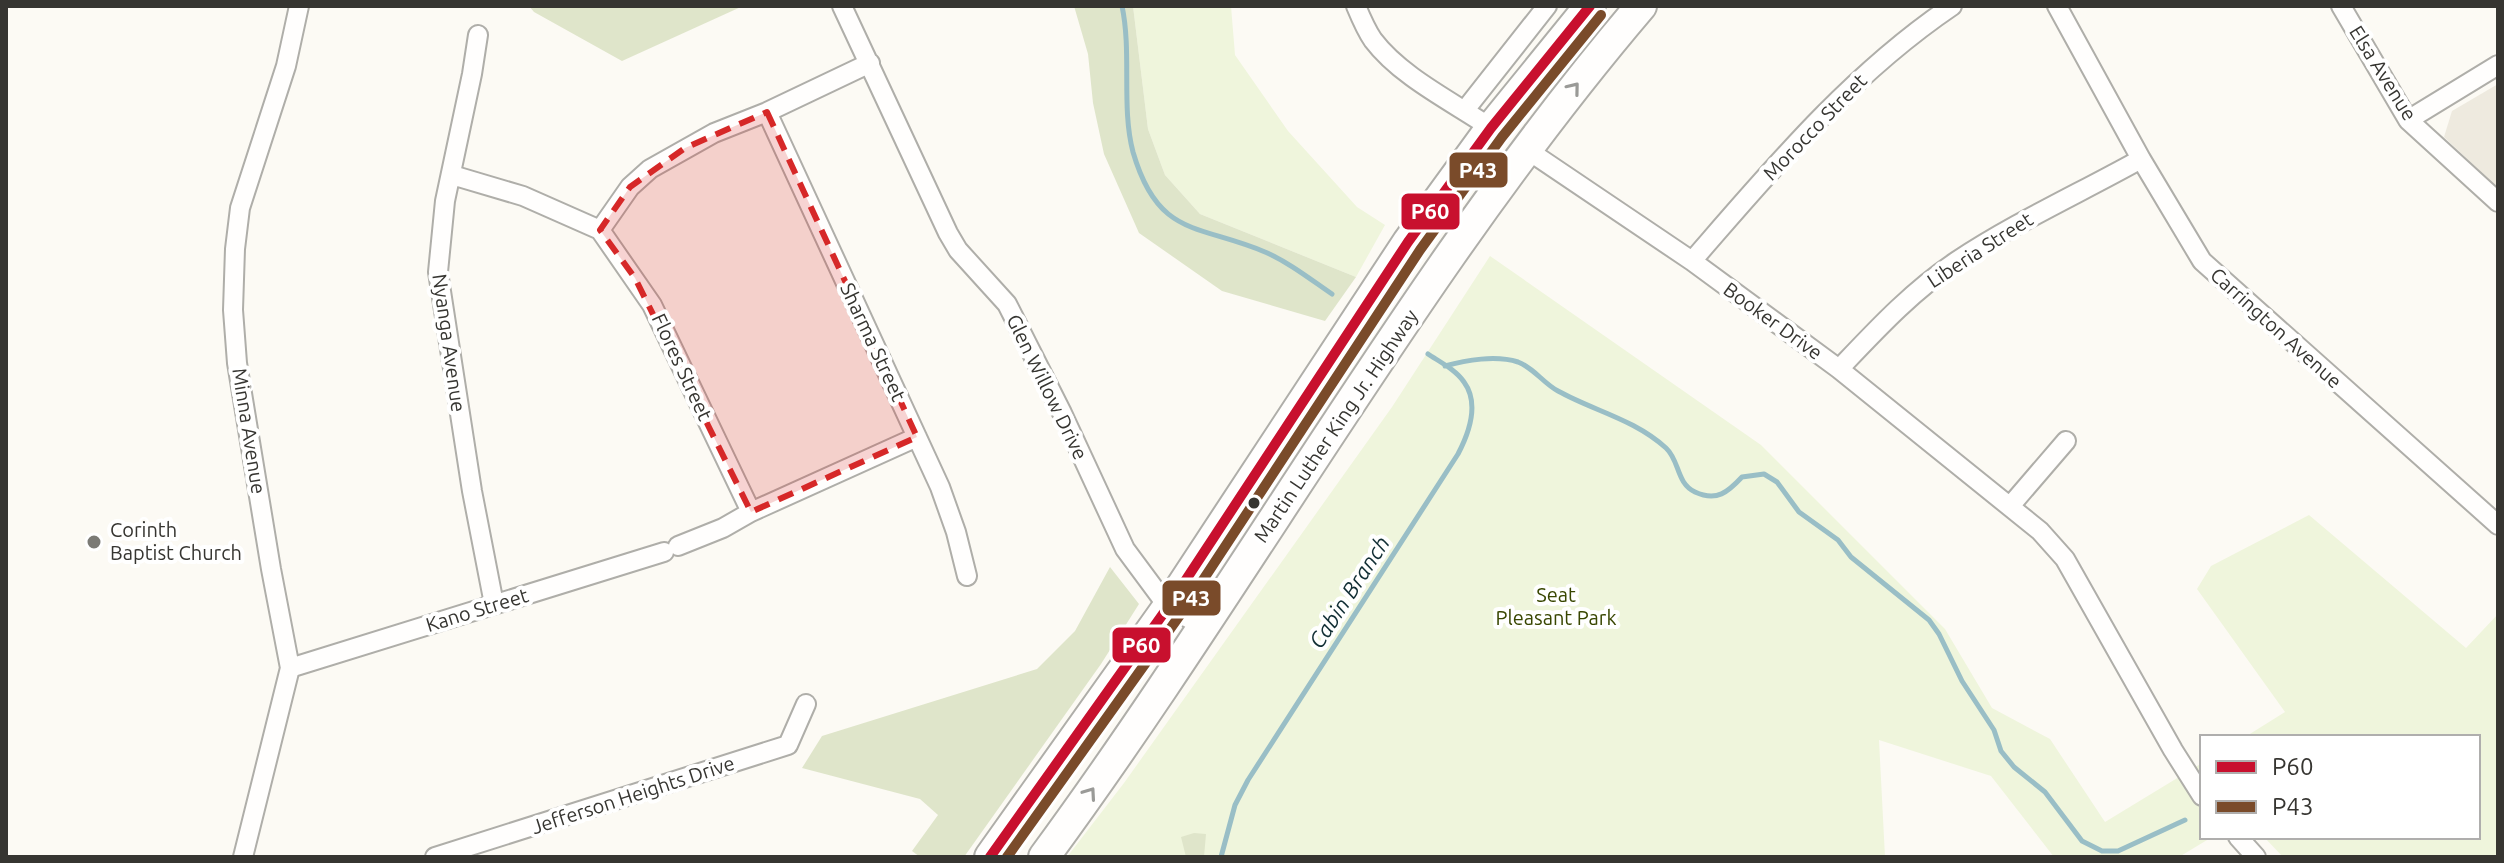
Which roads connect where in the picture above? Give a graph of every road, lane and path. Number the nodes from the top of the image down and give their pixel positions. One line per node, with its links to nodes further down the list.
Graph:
1 (299, 6): 35 (street, Minna Avenue)
2 (842, 6): 12 (street, Glen Willow Drive)
3 (1356, 6): 14 (street)
4 (1547, 6): 14 (street)
5 (1590, 6): 17 (main road, Martin Luther King Jr. Highway)
6 (1607, 6): 18 (main road)
7 (1641, 6): 18 (main road, Martin Luther King Jr. Highway, one-way to 7)
8 (1952, 6): 23 (street, Morocco Street)
9 (2057, 6): 19 (street, Carrington Avenue)
10 (2341, 6): 16 (street, Elsa Avenue)
11 (478, 35): 20 (street, Nyanga Avenue)
12 (870, 63): 15 (street); 33 (street, Glen Willow Drive)
13 (2498, 65): 16 (street)
14 (1465, 110): 17 (street)
15 (767, 112): 22 (street); 26 (street, Sharma Street)
16 (2408, 120): 21 (street, Elsa Avenue)
17 (1491, 128): 25 (main road); 33 (main road, Martin Luther King Jr. Highway)
18 (1526, 149): 23 (street, Booker Drive); 25 (main road, Martin Luther King Jr. Highway)
19 (2141, 159): 24 (street, Liberia Street); 30 (street, Carrington Avenue)
20 (452, 175): 22 (street); 32 (street, Nyanga Avenue)
21 (2498, 202)
22 (600, 230): 29 (street, Flores Street)
23 (1692, 261): 24 (street, Booker Drive)
24 (1839, 369): 28 (street, Booker Drive)
25 (1374, 370): 34 (main road, Martin Luther King Jr. Highway)
26 (917, 437): 29 (street, Kano Street); 31 (street, Sharma Street)
27 (2066, 441): 28 (street)
28 (2011, 505): 37 (street, Booker Drive)
29 (751, 512): 32 (street, Kano Street)
30 (2498, 525)
31 (967, 576)
32 (494, 604): 35 (street, Kano Street)
33 (1168, 607): 34 (street, Glen Willow Drive); 41 (main road, Martin Luther King Jr. Highway)
34 (1203, 626): 42 (main road, Martin Luther King Jr. Highway, one-way to 34)
35 (290, 668): 39 (street, Minna Avenue)
36 (806, 704): 40 (street, Jefferson Heights Drive)
37 (2200, 793)
38 (2240, 839): 43 (street)
39 (243, 857)
40 (435, 857)
41 (990, 857)
42 (1044, 857)
43 (2256, 857)

